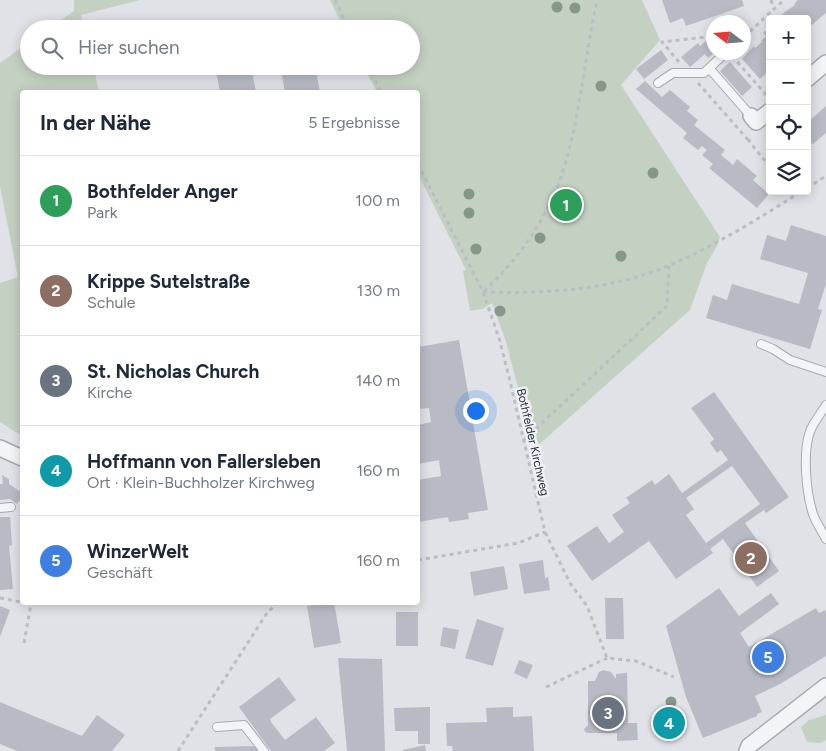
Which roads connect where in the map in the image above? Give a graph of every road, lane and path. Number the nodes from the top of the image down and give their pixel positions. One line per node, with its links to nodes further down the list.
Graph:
1 (335, 0): 6 (path)
2 (597, 0): 26 (path)
3 (771, 0): 5 (path)
4 (784, 0): 5 (path)
5 (774, 9): 7 (path)
6 (345, 20)
7 (751, 30)
8 (718, 60): 11 (lane)
9 (731, 60): 16 (path)
10 (826, 63): 13 (street)
11 (709, 68): 14 (lane); 18 (lane)
12 (373, 75): 15 (path)
13 (811, 76)
14 (658, 83)
15 (381, 90)
16 (766, 94)
17 (766, 113): 18 (street)
18 (753, 119): 19 (path)
19 (766, 163)
20 (420, 168): 26 (path, Bothfelder Kirchweg)
21 (826, 176): 22 (path)
22 (811, 185)
23 (796, 195): 24 (path)
24 (793, 197): 25 (path)
25 (669, 266): 26 (path); 30 (path)
26 (483, 292): 30 (path, Bothfelder Kirchweg)
27 (761, 344): 28 (lane)
28 (826, 372)
29 (826, 405): 36 (lane)
30 (524, 440): 35 (path, Bothfelder Kirchweg)
31 (0, 448): 32 (street)
32 (20, 457)
33 (11, 507): 34 (lane)
34 (0, 508)
35 (546, 532): 37 (path); 43 (path, Bothfelder Kirchweg)
36 (826, 538)
37 (420, 560)
38 (0, 598): 39 (path)
39 (20, 601)
40 (31, 605): 42 (path)
41 (275, 605): 48 (path)
42 (24, 643)
43 (607, 658): 44 (path); 46 (path)
44 (674, 677)
45 (826, 686): 50 (street)
46 (546, 687)
47 (217, 727): 49 (lane)
48 (178, 751)
49 (264, 751)
50 (747, 751)

